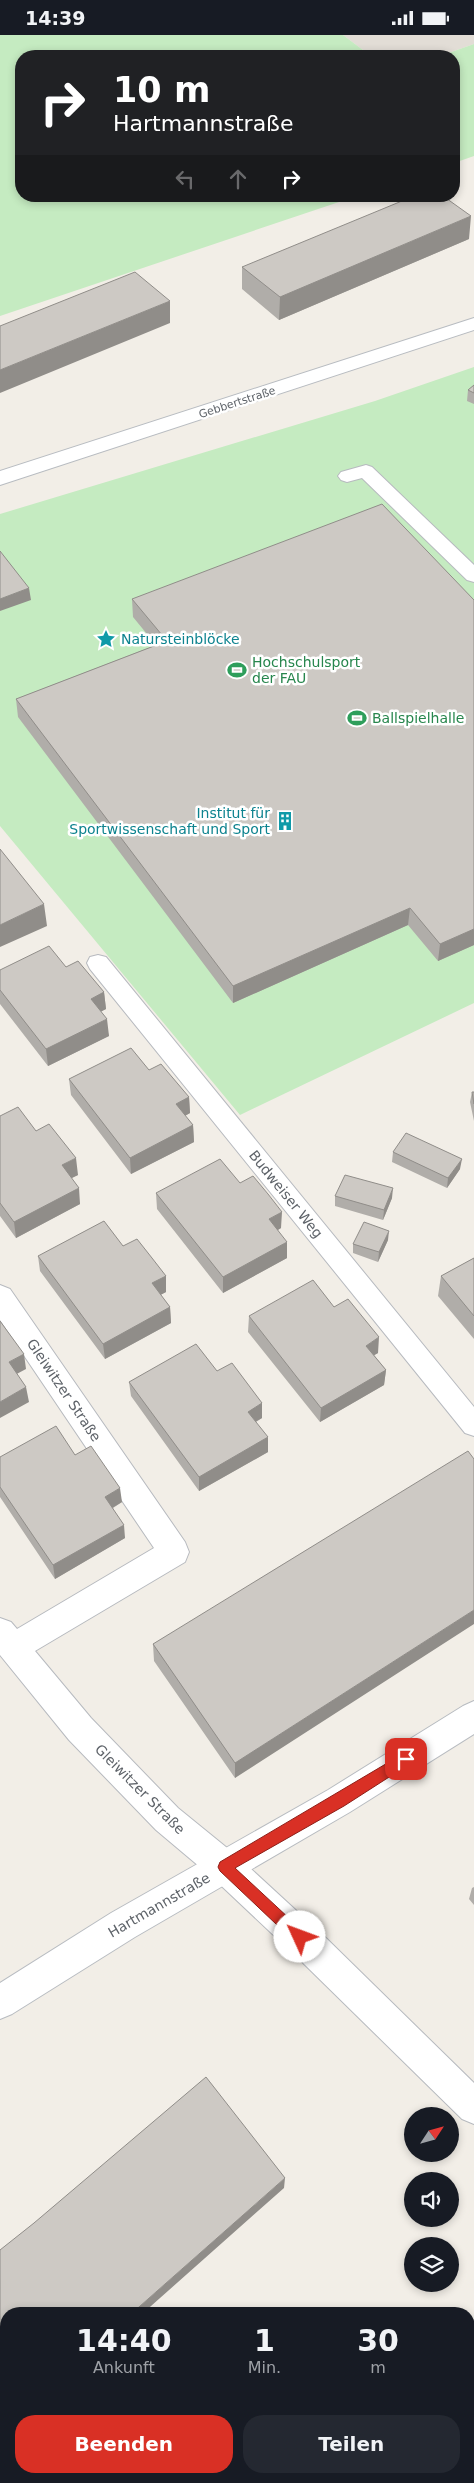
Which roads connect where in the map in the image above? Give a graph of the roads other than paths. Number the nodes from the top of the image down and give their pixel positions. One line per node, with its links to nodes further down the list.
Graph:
1 (474, 324): 3 (street, Gebbertstraße)
2 (347, 476): 4 (lane)
3 (0, 478)
4 (474, 576)
5 (98, 963): 7 (lane, Budweiser Weg)
6 (0, 1297): 8 (street, Gleiwitzer Straße)
7 (474, 1425)
8 (6, 1640): 10 (street, Gleiwitzer Straße)
9 (474, 1716): 10 (street, Hartmannstraße)
10 (224, 1867): 11 (street, Hartmannstraße); 12 (street, Gleiwitzer Straße)
11 (0, 2002)
12 (474, 2107)

